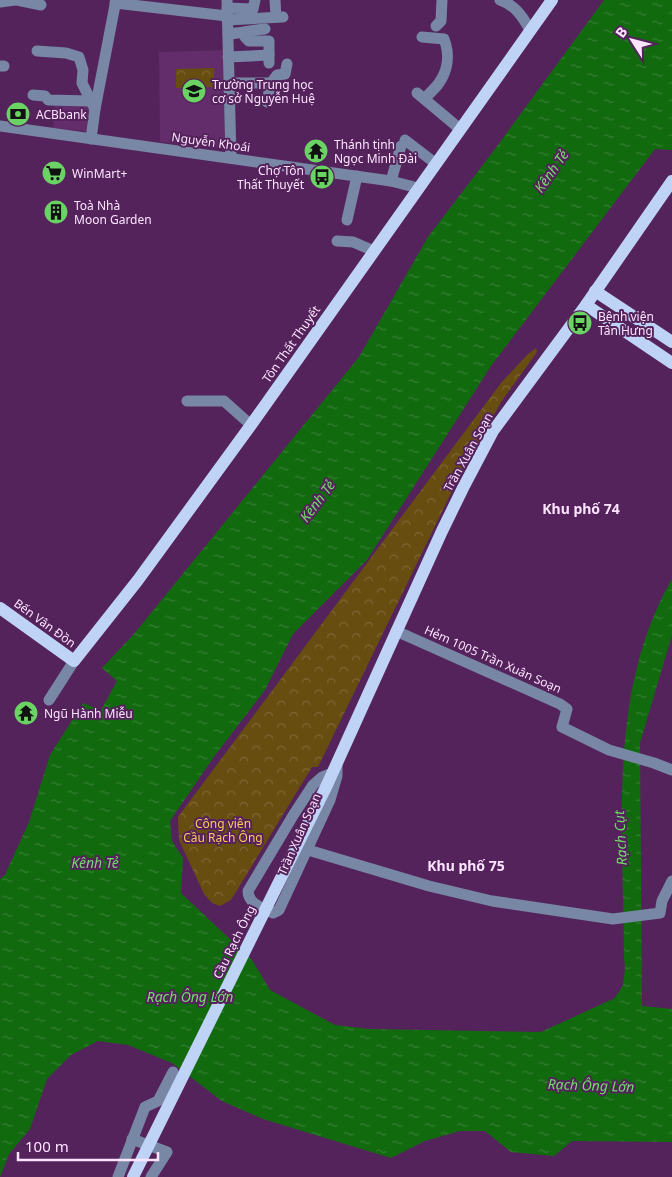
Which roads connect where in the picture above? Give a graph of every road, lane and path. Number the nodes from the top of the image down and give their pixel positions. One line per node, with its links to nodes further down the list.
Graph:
1 (16, 0): 7 (street); 9 (street)
2 (255, 0): 10 (street)
3 (275, 0): 10 (street)
4 (442, 0): 11 (street)
5 (500, 0): 13 (street)
6 (552, 0): 13 (main road, Tôn Thất Thuyết)
7 (0, 2)
8 (115, 2): 10 (street); 24 (street)
9 (42, 6)
10 (227, 11): 15 (street)
11 (436, 26)
12 (265, 29): 14 (street)
13 (530, 30): 26 (main road, Tôn Thất Thuyết)
14 (245, 33): 15 (street); 18 (street)
15 (228, 34): 18 (street)
16 (422, 37): 26 (street)
17 (37, 51): 24 (street)
18 (228, 57): 20 (street)
19 (288, 64): 21 (street)
20 (229, 83): 21 (street); 28 (street)
21 (271, 83): 23 (street)
22 (33, 94): 24 (street)
23 (268, 102)
24 (93, 105): 27 (street)
25 (0, 126): 27 (street, Nguyễn Khoái)
26 (460, 129): 29 (main road, Tôn Thất Thuyết)
27 (91, 139): 28 (street, Nguyễn Khoái)
28 (231, 158): 30 (street, Nguyễn Khoái)
29 (435, 163): 31 (street); 33 (main road, Tôn Thất Thuyết)
30 (357, 176): 31 (street, Nguyễn Khoái); 34 (street)
31 (391, 180): 33 (street, Nguyễn Khoái)
32 (672, 181): 37 (main road, Trần Xuân Soạn)
33 (418, 188): 36 (main road, Tôn Thất Thuyết)
34 (347, 220)
35 (337, 241): 36 (street)
36 (374, 251): 42 (main road, Tôn Thất Thuyết)
37 (596, 291): 38 (main road, Trần Xuân Soạn); 39 (main road)
38 (586, 304): 40 (main road); 44 (main road, Trần Xuân Soạn)
39 (672, 342)
40 (672, 363)
41 (187, 401): 42 (street)
42 (251, 425): 45 (main road, Tôn Thất Thuyết)
43 (0, 608): 45 (main road, Bến Vân Đồn)
44 (396, 631): 47 (street, Hẻm 1005 Trần Xuân Soạn); 48 (main road, Trần Xuân Soạn)
45 (74, 661): 46 (street, Tôn Thất Thuyết)
46 (49, 700)
47 (672, 770)
48 (332, 774): 49 (street, Trần Xuân Soạn); 49 (street, Trần Xuân Soạn); 54 (main road, Cầu Rạch Ông)
49 (308, 850): 50 (street)
50 (672, 881)
51 (173, 1072): 52 (street)
52 (132, 1139): 53 (street); 55 (street)
53 (118, 1177)
54 (133, 1177)
55 (152, 1177)

